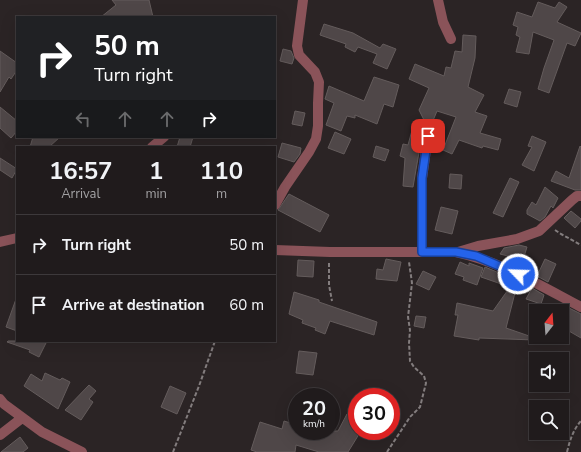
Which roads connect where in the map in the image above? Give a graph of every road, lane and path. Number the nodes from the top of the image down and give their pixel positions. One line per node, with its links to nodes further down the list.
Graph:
1 (303, 0): 8 (street)
2 (438, 0): 3 (street)
3 (451, 39)
4 (428, 136): 16 (street)
5 (163, 138): 6 (street)
6 (153, 146)
7 (581, 196): 9 (street)
8 (276, 203)
9 (548, 224): 12 (path); 17 (street)
10 (16, 238): 11 (street)
11 (0, 242)
12 (581, 245)
13 (276, 250): 14 (street)
14 (330, 252): 15 (street); 18 (path)
15 (407, 252): 16 (street); 27 (path)
16 (422, 252): 17 (street)
17 (456, 252): 19 (street)
18 (332, 301)
19 (581, 307)
20 (215, 342): 26 (path)
21 (0, 399): 22 (street)
22 (22, 418): 24 (street); 25 (street)
23 (581, 421): 28 (path)
24 (0, 435)
25 (82, 452)
26 (173, 452)
27 (387, 452)
28 (567, 452)

